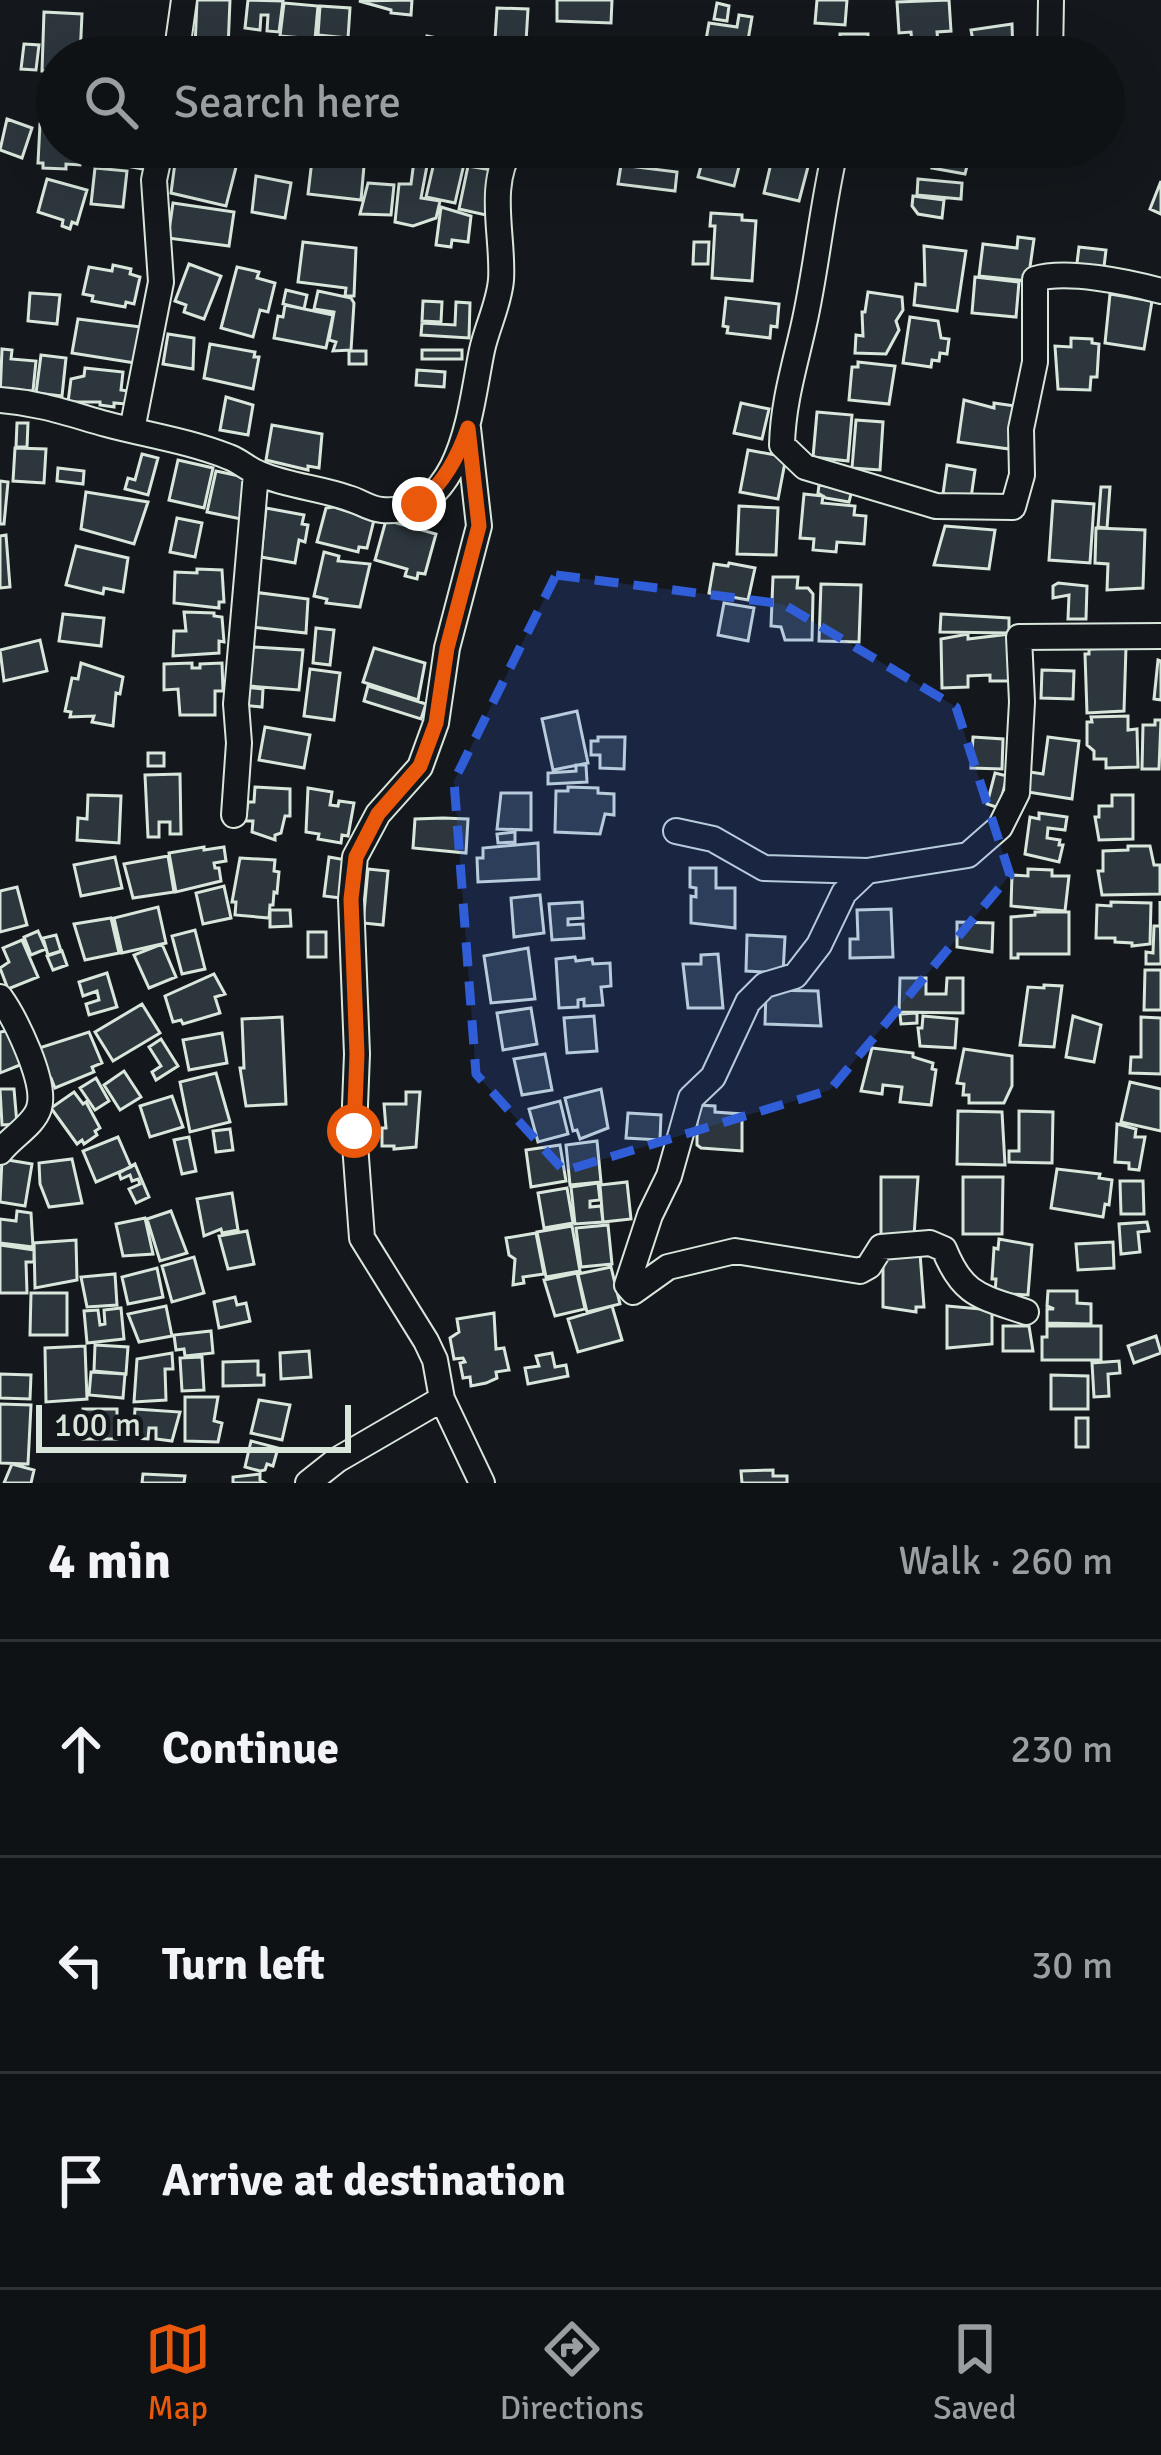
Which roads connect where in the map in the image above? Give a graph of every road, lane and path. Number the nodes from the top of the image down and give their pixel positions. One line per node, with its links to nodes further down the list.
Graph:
1 (184, 0): 3 (street)
2 (1051, 0): 4 (street)
3 (179, 36)
4 (1050, 36)
5 (156, 168): 11 (street)
6 (502, 168): 10 (street)
7 (832, 168): 8 (street)
8 (1161, 291)
9 (0, 400): 11 (street)
10 (468, 428): 12 (street); 20 (street)
11 (132, 430): 12 (street)
12 (256, 473): 14 (street)
13 (1161, 636): 16 (street)
14 (234, 815)
15 (676, 831): 16 (street)
16 (868, 872): 19 (street)
17 (0, 997): 18 (street)
18 (0, 1152)
19 (1026, 1312)
20 (442, 1399): 21 (street); 22 (street)
21 (308, 1483)
22 (482, 1483)

